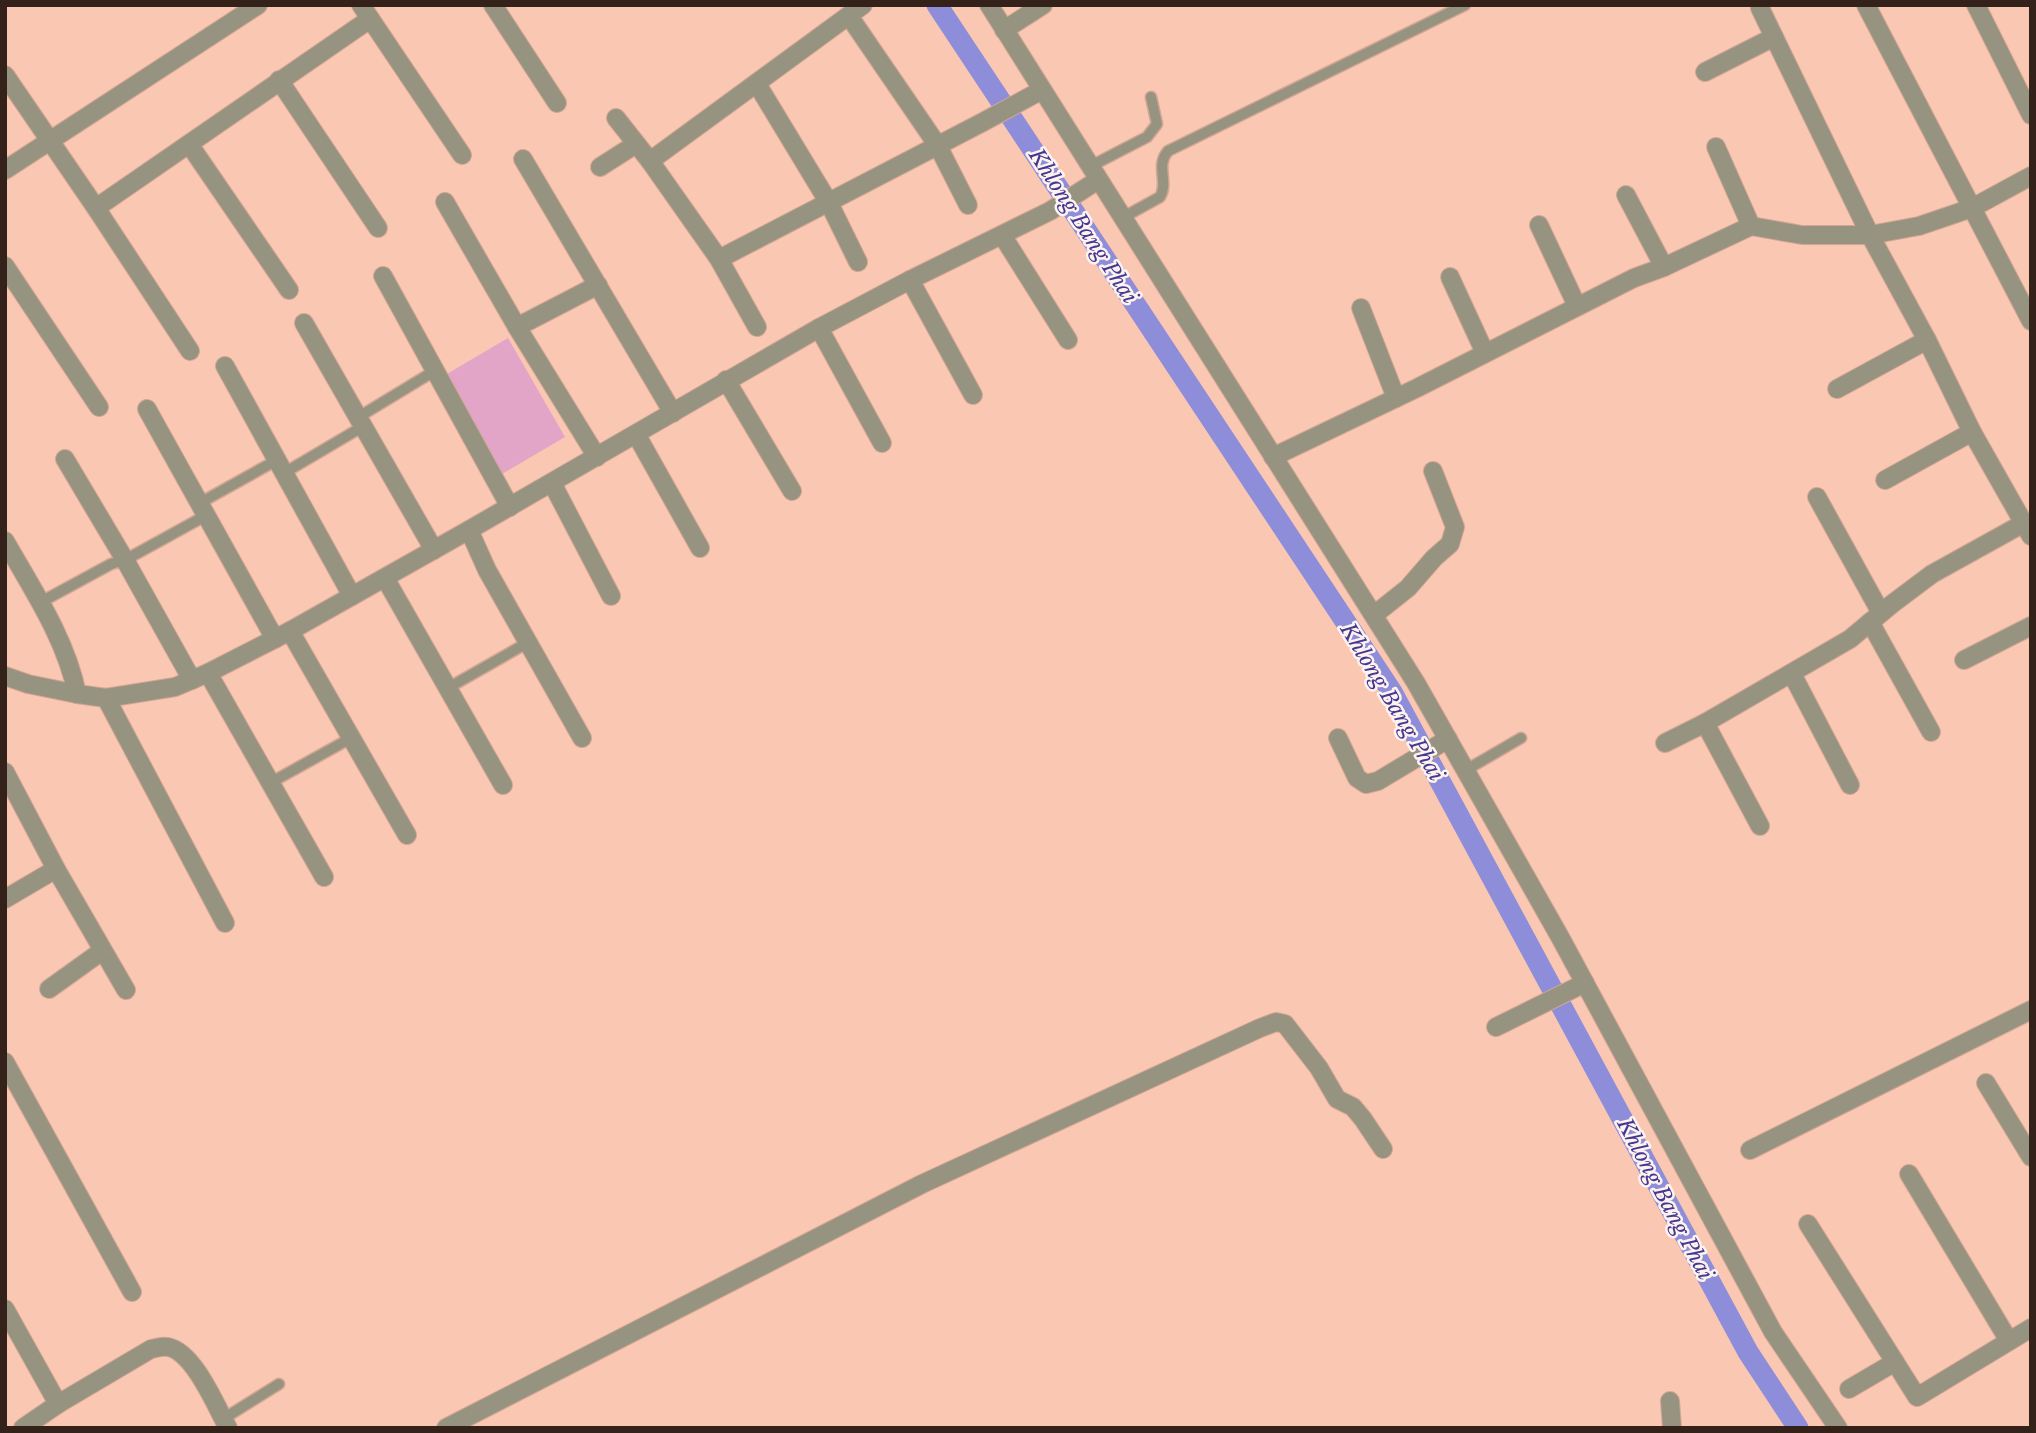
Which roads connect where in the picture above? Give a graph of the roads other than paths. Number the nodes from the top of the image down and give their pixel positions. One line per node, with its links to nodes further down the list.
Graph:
1 (258, 5): 9 (street)
2 (493, 5): 20 (street)
3 (989, 5): 12 (street)
4 (1043, 5): 12 (street)
5 (1465, 5): 41 (lane)
6 (1866, 5): 40 (street)
7 (1976, 5): 21 (street)
8 (1760, 8): 13 (street)
9 (238, 11): 23 (street)
10 (856, 11): 17 (street); 26 (street)
11 (365, 12): 16 (street); 28 (street)
12 (1004, 30): 18 (street)
13 (1774, 37): 14 (street); 45 (street)
14 (1705, 72)
15 (5, 75): 23 (street)
16 (279, 80): 24 (street); 44 (street)
17 (757, 84): 30 (street); 37 (street)
18 (1042, 90): 26 (street); 34 (street)
19 (1151, 97): 34 (lane)
20 (556, 103)
21 (2031, 115)
22 (616, 118): 25 (street)
23 (50, 140): 32 (street); 39 (street)
24 (189, 144): 39 (street); 55 (street)
25 (636, 144): 30 (street); 31 (street)
26 (938, 146): 37 (street); 38 (street)
27 (1716, 147): 43 (street)
28 (462, 155)
29 (523, 159): 54 (street)
30 (650, 160): 47 (street)
31 (600, 167)
32 (5, 170)
33 (2031, 176): 40 (street)
34 (1091, 178): 41 (street); 46 (street)
35 (1626, 195): 50 (street)
36 (445, 202): 60 (street)
37 (829, 203): 47 (street); 48 (street)
38 (968, 205)
39 (96, 208): 65 (street)
40 (1972, 208): 45 (street); 58 (street)
41 (1122, 218): 81 (street)
42 (1539, 225): 56 (street)
43 (1751, 226): 45 (street); 50 (street)
44 (378, 228)
45 (1870, 234): 64 (street)
46 (1002, 235): 53 (street); 63 (street)
47 (719, 259): 61 (street)
48 (858, 262)
49 (5, 266): 73 (street)
50 (1664, 267): 56 (street)
51 (383, 276): 68 (street)
52 (1450, 276): 66 (street)
53 (910, 280): 62 (street); 71 (street)
54 (597, 285): 60 (street); 75 (street)
55 (289, 290)
56 (1577, 306): 66 (street)
57 (1361, 308): 72 (street)
58 (2031, 321)
59 (304, 323): 76 (street)
60 (517, 327): 80 (street)
61 (757, 327)
62 (819, 328): 69 (street); 79 (street)
63 (1068, 340)
64 (1927, 340): 70 (street); 77 (street)
65 (190, 351)
66 (1485, 353): 72 (street)
67 (225, 366): 83 (street)
68 (436, 370): 76 (lane); 89 (street)
69 (726, 380): 75 (street); 87 (street)
70 (1837, 389)
71 (973, 395)
72 (1396, 398): 81 (street)
73 (99, 407)
74 (146, 409): 90 (street)
75 (673, 413): 78 (street)
76 (359, 422): 83 (lane); 95 (street)
77 (1972, 432): 85 (street); 92 (street)
78 (636, 434): 80 (street); 94 (street)
79 (882, 443)
80 (597, 457): 86 (street)
81 (1273, 457): 101 (street)
82 (65, 459): 96 (street)
83 (281, 467): 90 (lane); 98 (street)
84 (1433, 471): 101 (street)
85 (1885, 480)
86 (552, 483): 89 (street); 99 (street)
87 (792, 491)
88 (1817, 497): 102 (street)
89 (510, 507): 91 (street)
90 (202, 510): 96 (lane); 104 (street)
91 (469, 530): 95 (street); 105 (street)
92 (2027, 530): 102 (street)
93 (5, 541): 100 (street)
94 (700, 548)
95 (434, 550): 97 (street)
96 (125, 560): 100 (lane); 109 (street)
97 (385, 578): 98 (street); 110 (street)
98 (352, 596): 104 (street)
99 (611, 596)
100 (41, 602): 111 (street)
101 (1374, 615): 119 (street)
102 (1875, 618): 107 (street); 114 (street)
103 (2031, 625): 106 (street)
104 (282, 635): 109 (street); 115 (street)
105 (527, 643): 110 (lane); 116 (street)
106 (1964, 660)
107 (1792, 674): 113 (street); 125 (street)
108 (5, 676): 111 (street)
109 (200, 677): 112 (street); 123 (street)
110 (448, 688): 124 (street)
111 (78, 694): 112 (street)
112 (106, 698): 131 (street)
113 (1705, 723): 120 (street); 126 (street)
114 (1931, 732)
115 (351, 738): 123 (lane); 127 (street)
116 (582, 738)
117 (1338, 738): 119 (street)
118 (1521, 738): 121 (lane)
119 (1442, 743): 121 (street)
120 (1665, 743)
121 (1466, 770): 133 (street)
122 (8, 783): 128 (street)
123 (270, 783): 129 (street)
124 (503, 785)
125 (1850, 785)
126 (1760, 826)
127 (407, 835)
128 (56, 869): 130 (street); 132 (street)
129 (324, 877)
130 (5, 899)
131 (225, 923)
132 (103, 951): 134 (street); 135 (street)
133 (1577, 987): 137 (street); 159 (street)
134 (49, 989)
135 (126, 990)
136 (2031, 1010): 142 (street)
137 (1496, 1027)
138 (5, 1062): 140 (street)
139 (1986, 1083): 143 (street)
140 (11, 1088): 146 (street)
141 (1383, 1149): 157 (street)
142 (1750, 1150)
143 (2031, 1157)
144 (1909, 1174): 149 (street)
145 (1808, 1224): 150 (street)
146 (132, 1292)
147 (5, 1309): 154 (street)
148 (2031, 1328): 149 (street)
149 (2009, 1341): 150 (street)
150 (1895, 1363): 152 (street)
151 (279, 1384): 155 (lane)
152 (1850, 1389)
153 (1670, 1401): 158 (street)
154 (58, 1405): 155 (street); 156 (street)
155 (225, 1423)
156 (23, 1428)
157 (446, 1428)
158 (1672, 1428)
159 (1838, 1428)

